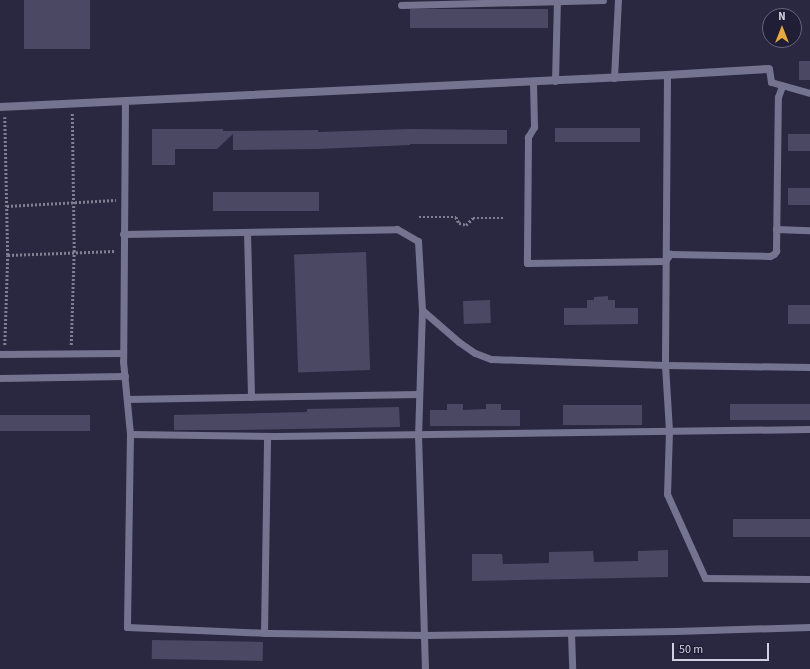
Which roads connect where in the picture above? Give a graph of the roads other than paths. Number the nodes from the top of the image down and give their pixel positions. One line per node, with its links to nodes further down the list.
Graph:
1 (603, 0): 3 (lane)
2 (618, 0): 7 (lane)
3 (557, 1): 4 (lane); 8 (lane)
4 (401, 5)
5 (769, 69): 6 (street); 10 (lane)
6 (667, 76): 7 (street); 18 (lane)
7 (614, 78): 8 (street)
8 (555, 81): 9 (street)
9 (533, 82): 12 (street); 18 (lane)
10 (782, 86): 11 (lane); 14 (lane)
11 (810, 93)
12 (125, 100): 13 (street); 17 (lane)
13 (3, 106)
14 (776, 229): 15 (lane); 18 (lane)
15 (810, 230)
16 (248, 232): 17 (lane); 19 (lane); 27 (lane)
17 (124, 234): 20 (lane)
18 (665, 261): 22 (lane)
19 (422, 310): 22 (lane); 26 (lane)
20 (123, 353): 21 (lane); 24 (lane)
21 (3, 354)
22 (665, 365): 23 (lane); 30 (lane)
23 (810, 367)
24 (125, 376): 25 (lane); 28 (lane)
25 (0, 378)
26 (419, 394): 27 (lane); 32 (lane)
27 (251, 397): 28 (lane)
28 (127, 399): 31 (lane)
29 (810, 429): 30 (lane)
30 (669, 431): 32 (lane); 34 (lane)
31 (130, 434): 33 (lane); 36 (lane)
32 (418, 434): 33 (lane); 38 (lane)
33 (267, 436): 36 (lane)
34 (810, 579)
35 (810, 627): 37 (lane)
36 (264, 633): 38 (lane)
37 (571, 633): 38 (lane); 40 (lane)
38 (424, 635): 39 (lane)
39 (425, 669)
40 (572, 669)

